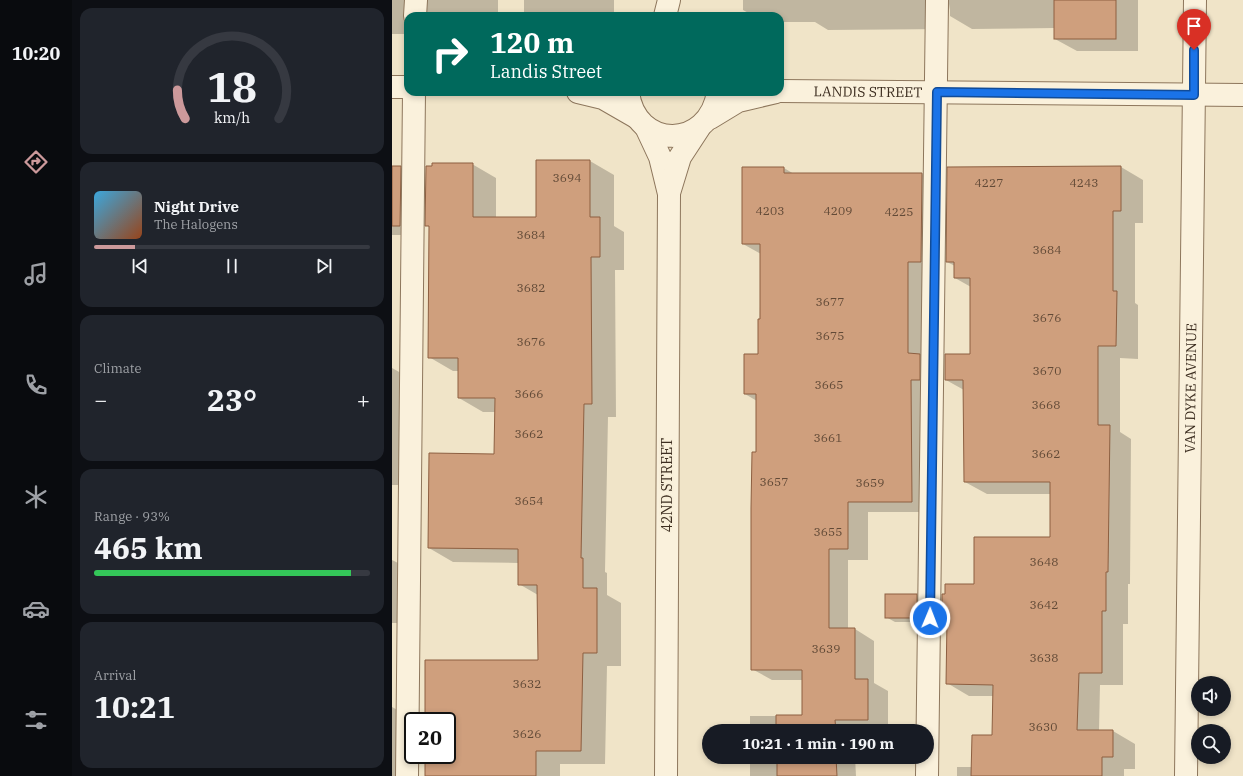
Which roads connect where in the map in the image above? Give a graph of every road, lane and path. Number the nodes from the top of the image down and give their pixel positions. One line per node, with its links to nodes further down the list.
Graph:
1 (416, 0): 6 (street)
2 (669, 0): 7 (street)
3 (675, 0): 8 (street)
4 (937, 0): 12 (street)
5 (1195, 0): 13 (street, VAN DYKE AVENUE)
6 (415, 12)
7 (666, 12)
8 (678, 12)
9 (392, 87): 10 (street)
10 (404, 87)
11 (784, 91): 12 (street, LANDIS STREET)
12 (937, 92): 13 (street, LANDIS STREET); 25 (street)
13 (1194, 95): 14 (street, LANDIS STREET); 26 (street, VAN DYKE AVENUE)
14 (1243, 95)
15 (414, 96): 23 (street)
16 (595, 96): 20 (street)
17 (628, 96): 20 (street, 42ND STREET)
18 (717, 96): 21 (street)
19 (758, 96): 21 (street, LANDIS STREET)
20 (641, 122): 21 (street); 22 (street, 42ND STREET)
21 (704, 123): 22 (street, 42ND STREET)
22 (669, 194): 24 (street, 42ND STREET)
23 (407, 776)
24 (666, 776)
25 (927, 776)
26 (1186, 776)

